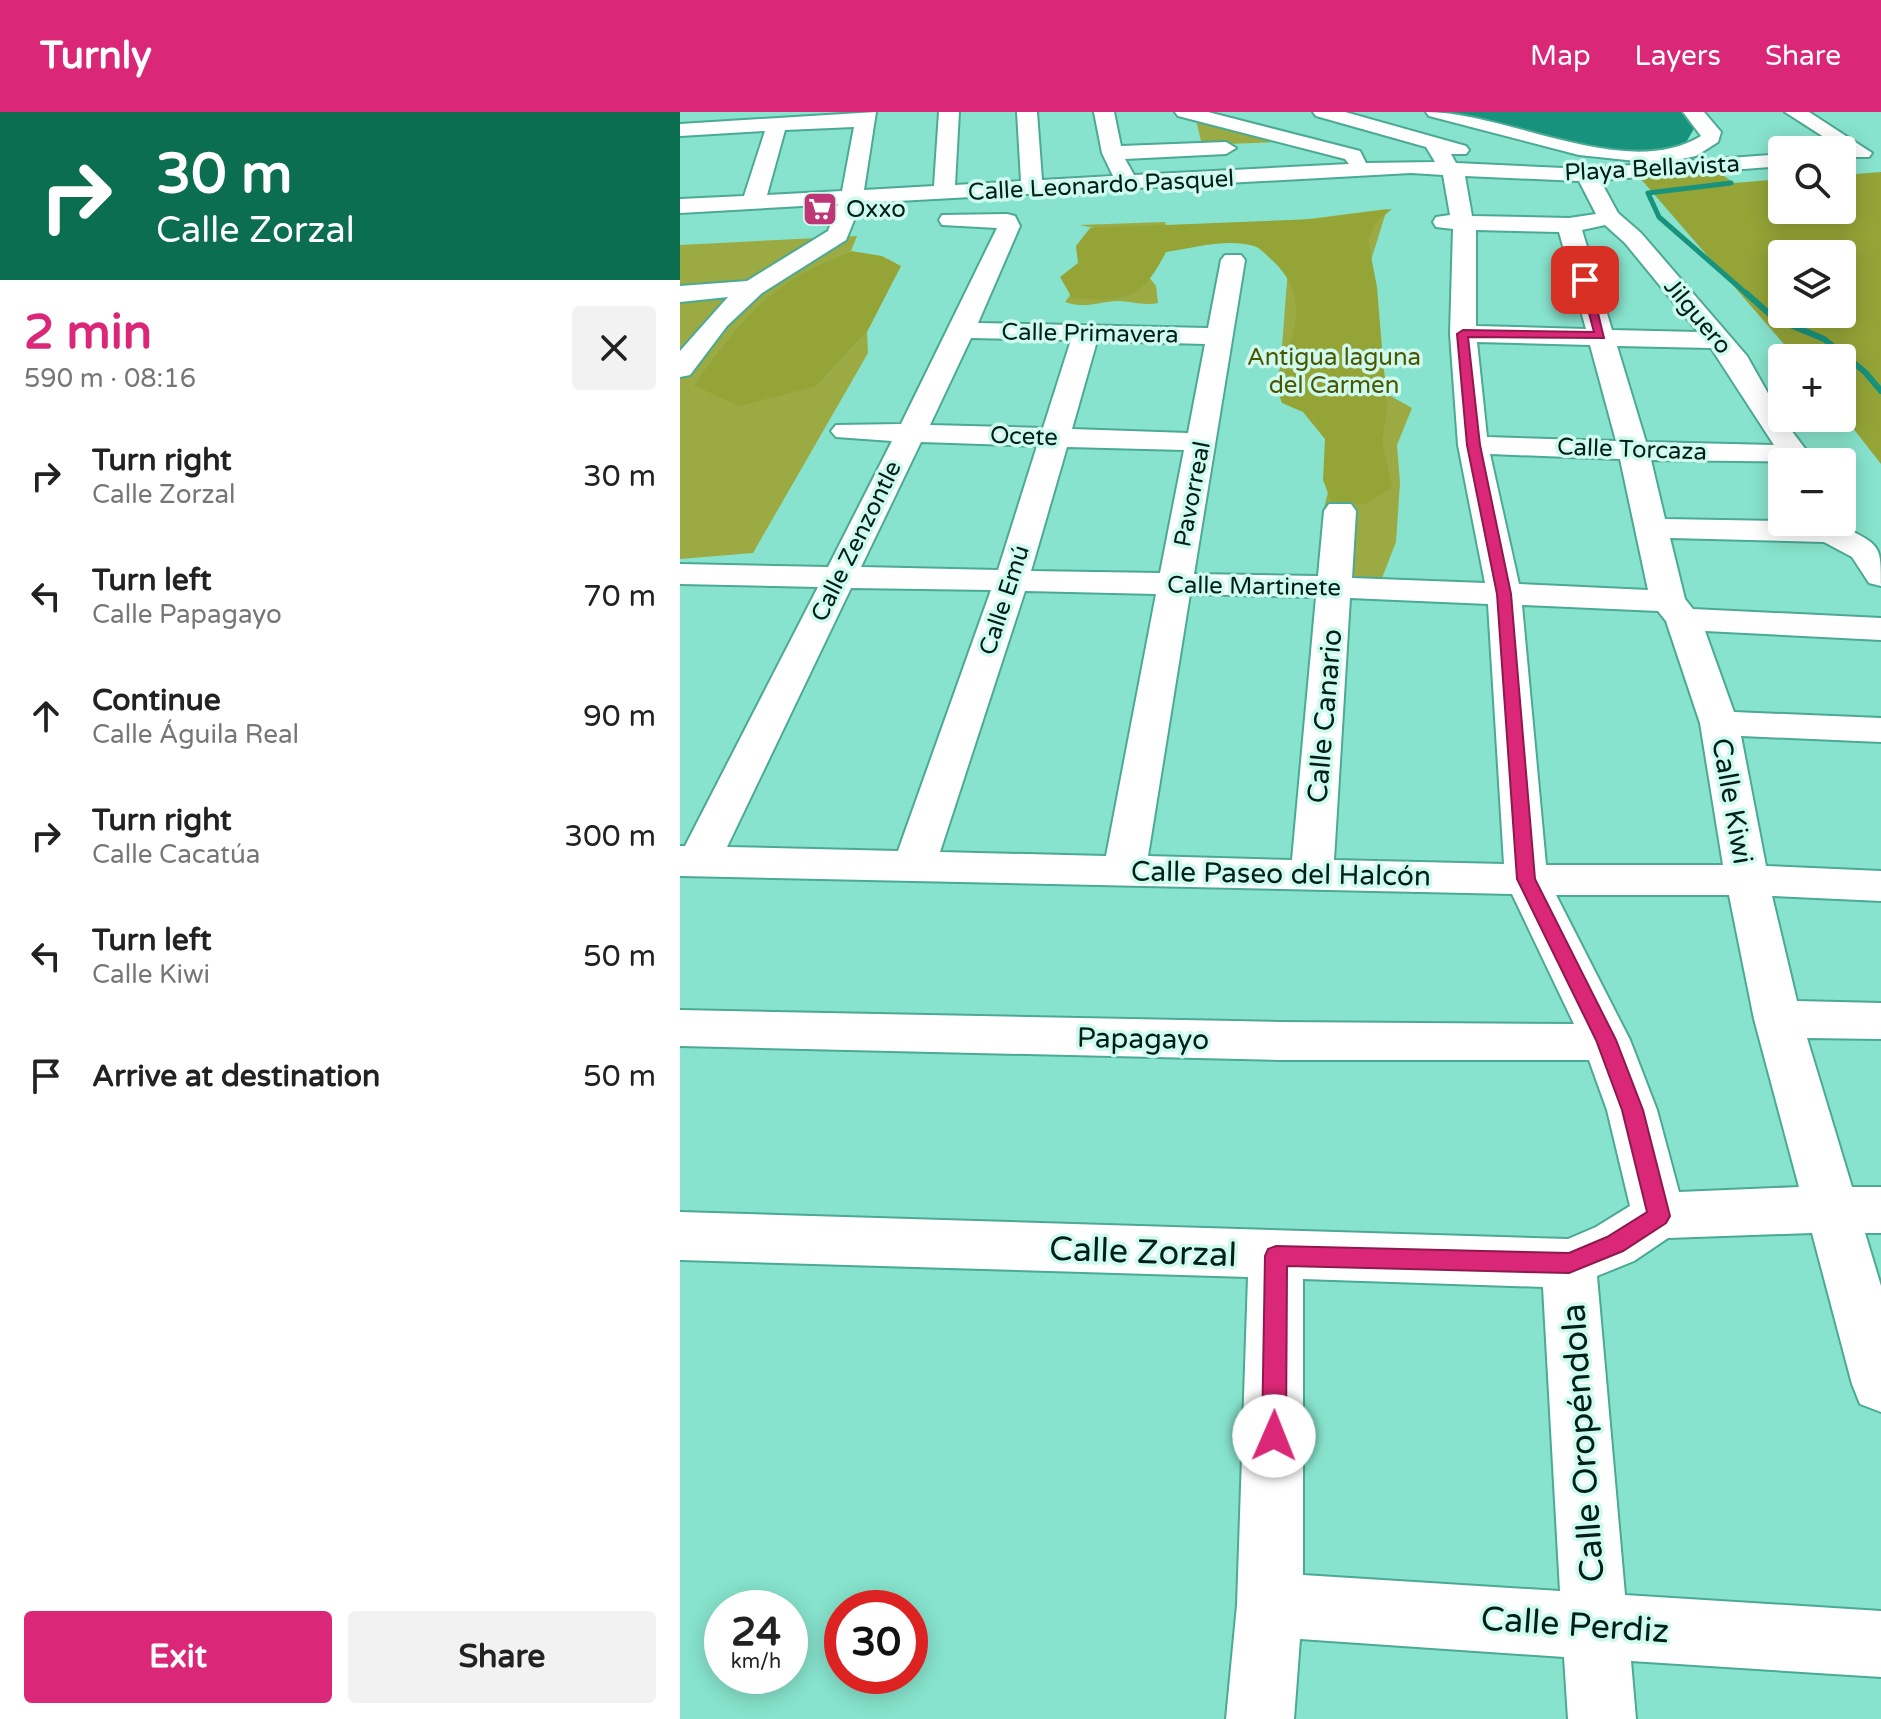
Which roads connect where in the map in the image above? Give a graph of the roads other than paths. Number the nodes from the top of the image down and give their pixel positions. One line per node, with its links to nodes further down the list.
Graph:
1 (949, 112): 27 (street)
2 (1027, 112): 26 (street)
3 (1104, 112): 16 (street)
4 (1184, 112): 14 (street); 15 (street)
5 (1323, 112): 13 (street)
6 (1436, 112): 7 (street)
7 (1693, 112)
8 (1795, 112): 18 (street)
9 (866, 116): 10 (street); 28 (street)
10 (777, 125): 11 (street); 29 (street)
11 (687, 130): 19 (street)
12 (1746, 139): 17 (street)
13 (1432, 140): 21 (street); 23 (street)
14 (1306, 143): 15 (street); 22 (street)
15 (1196, 149): 16 (street)
16 (1112, 153): 25 (street)
17 (1768, 153)
18 (1862, 153)
19 (684, 156)
20 (1768, 161): 24 (street, Playa Bellavista)
21 (1446, 168): 22 (street, Calle Leonardo Pasquel); 23 (street, Calle Leonardo Pasquel); 35 (street)
22 (1363, 170): 25 (street, Calle Leonardo Pasquel)
23 (1522, 172): 24 (street, Playa Bellavista)
24 (1586, 175): 31 (street, Jilguero)
25 (1128, 184): 26 (street, Calle Leonardo Pasquel)
26 (1032, 189): 27 (street, Calle Leonardo Pasquel)
27 (944, 194): 28 (street, Calle Leonardo Pasquel)
28 (852, 197): 29 (street, Calle Leonardo Pasquel); 34 (street)
29 (753, 203): 30 (street, Calle Leonardo Pasquel)
30 (680, 206)
31 (1609, 217): 36 (street); 47 (street, Jilguero)
32 (933, 220): 42 (street, Calle Zenzontle)
33 (872, 223): 34 (street)
34 (844, 224): 38 (street)
35 (1451, 224): 36 (street); 41 (street)
36 (1569, 225): 44 (street, Calle Kiwi)
37 (1233, 260): 46 (street, Pavorreal)
38 (753, 288): 39 (street); 45 (street)
39 (706, 292): 40 (street); 45 (street)
40 (680, 294)
41 (1449, 324): 44 (street); 53 (street)
42 (962, 330): 43 (street, Calle Primavera); 50 (street, Calle Zenzontle)
43 (1086, 333): 46 (street, Calle Primavera); 51 (street, Calle Emú)
44 (1601, 335): 47 (street); 54 (street, Calle Kiwi)
45 (705, 336): 48 (street)
46 (1218, 336): 52 (street, Pavorreal)
47 (1719, 340): 55 (street, Jilguero)
48 (680, 369)
49 (846, 431): 50 (street, Ocete)
50 (908, 433): 51 (street, Ocete); 63 (street, Calle Zenzontle)
51 (1055, 437): 52 (street, Ocete); 64 (street, Calle Emú)
52 (1202, 442): 65 (street, Pavorreal)
53 (1473, 445): 54 (street, Calle Torcaza); 67 (street)
54 (1633, 448): 56 (street, Calle Torcaza); 59 (street, Calle Kiwi)
55 (1792, 448)
56 (1768, 457)
57 (1340, 511): 66 (street, Calle Canario)
58 (1768, 527): 59 (street)
59 (1652, 528): 68 (street, Calle Kiwi)
60 (1843, 536): 62 (street)
61 (680, 574): 63 (street, Calle Martinete)
62 (1881, 575)
63 (840, 576): 64 (street, Calle Martinete); 73 (street, Calle Zenzontle)
64 (1012, 579): 65 (street, Calle Martinete); 74 (street, Calle Emú)
65 (1177, 585): 66 (street, Calle Martinete); 75 (street, Pavorreal)
66 (1334, 587): 67 (street, Calle Martinete); 76 (street, Calle Canario)
67 (1504, 594): 68 (street, Calle Martinete); 77 (street)
68 (1676, 610): 70 (street, Calle Martinete); 71 (street, Calle Kiwi)
69 (1881, 613): 70 (street)
70 (1864, 627)
71 (1719, 723): 72 (street); 78 (street, Calle Kiwi)
72 (1881, 730)
73 (689, 861): 74 (street, Calle Paseo del Halcón)
74 (915, 864): 75 (street, Calle Paseo del Halcón)
75 (1124, 870): 76 (street, Calle Paseo del Halcón)
76 (1312, 873): 77 (street, Calle Paseo del Halcón)
77 (1526, 879): 78 (street, Calle Paseo del Halcón); 83 (street)
78 (1747, 880): 79 (street, Calle Paseo del Halcón); 80 (street, Calle Kiwi)
79 (1881, 886)
80 (1778, 1019): 81 (street); 84 (street, Calle Kiwi)
81 (1881, 1021)
82 (680, 1028): 83 (street, Papagayo)
83 (1606, 1040): 85 (street)
84 (1856, 1210): 85 (street); 89 (street, Calle Kiwi)
85 (1659, 1216): 88 (street, Calle Zorzal)
86 (680, 1236): 87 (street, Calle Zorzal)
87 (1276, 1256): 88 (street, Calle Zorzal); 90 (street)
88 (1569, 1263): 91 (street, Calle Oropéndola)
89 (1881, 1384)
90 (1270, 1605): 91 (street, Calle Perdiz); 93 (street)
91 (1594, 1625): 92 (street, Calle Perdiz); 94 (street, Calle Oropéndola)
92 (1881, 1644)
93 (1260, 1719)
94 (1602, 1719)

